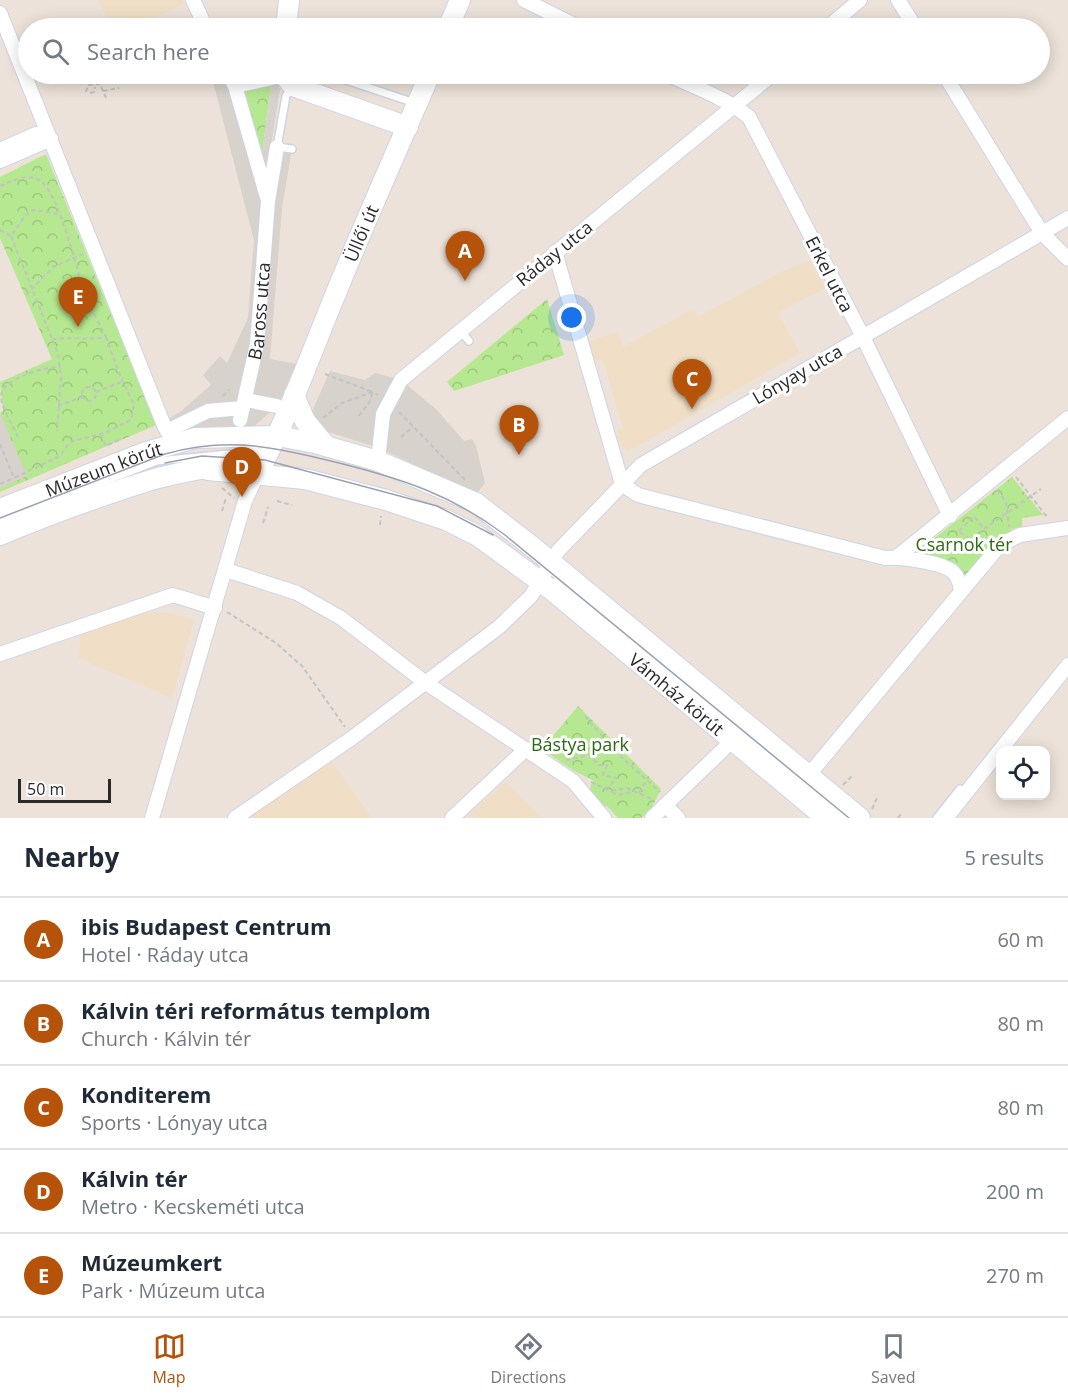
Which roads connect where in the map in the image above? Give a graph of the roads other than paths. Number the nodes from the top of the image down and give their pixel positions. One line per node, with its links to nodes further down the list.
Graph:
1 (193, 0): 8 (street)
2 (289, 0): 9 (main road)
3 (460, 0): 10 (main road)
4 (524, 0): 11 (street)
5 (860, 0): 12 (street)
6 (898, 0): 13 (street)
7 (0, 13): 14 (street)
8 (201, 18)
9 (287, 18)
10 (452, 18)
11 (560, 18)
12 (838, 18)
13 (910, 18)
14 (18, 57)
15 (29, 84): 27 (street)
16 (232, 84): 32 (street, Baross utca)
17 (285, 84): 28 (lane, Baross utca)
18 (297, 84): 26 (main road)
19 (358, 84): 24 (lane)
20 (426, 84): 24 (main road, Üllői út)
21 (689, 84): 25 (street, Erkel utca)
22 (761, 84): 25 (street, Ráday utca)
23 (950, 84): 34 (street)
24 (417, 104): 26 (main road, Üllői út)
25 (735, 105): 35 (street, Ráday utca); 38 (street, Erkel utca)
26 (408, 127): 40 (main road, Üllői út)
27 (51, 139): 30 (street); 31 (street); 44 (street)
28 (277, 147): 29 (lane); 32 (street, Baross utca)
29 (292, 149)
30 (0, 150)
31 (0, 161)
32 (268, 201): 42 (street, Baross utca)
33 (1068, 218): 34 (street, Lónyay utca)
34 (1042, 233): 36 (street); 38 (street, Lónyay utca)
35 (555, 252): 37 (street, Ráday utca); 52 (street)
36 (1068, 259)
37 (460, 330): 39 (lane); 49 (street, Ráday utca)
38 (862, 335): 52 (street, Lónyay utca); 56 (street, Erkel utca)
39 (469, 341)
40 (294, 395): 42 (main road); 45 (main road, Üllői út); 46 (main road)
41 (277, 406): 42 (street)
42 (243, 416): 44 (main road); 44 (street); 45 (main road, Vámház körút)
43 (1068, 418): 56 (street)
44 (173, 436): 48 (lane, Múzeum körút); 55 (main road, Múzeum körút)
45 (278, 436): 46 (main road, Vámház körút); 47 (main road); 50 (main road, Üllői út)
46 (326, 446): 49 (main road, Vámház körút)
47 (248, 455): 48 (lane, Múzeum körút); 51 (main road)
48 (157, 461): 54 (lane, Múzeum körút)
49 (378, 461): 61 (main road, Vámház körút)
50 (258, 473): 51 (main road); 62 (street); 63 (main road)
51 (213, 477): 53 (main road, Múzeum körút)
52 (622, 484): 60 (street); 61 (street, Lónyay utca)
53 (101, 495): 54 (lane, Múzeum körút); 59 (main road, Múzeum körút)
54 (65, 496): 57 (lane, Múzeum körút)
55 (0, 509)
56 (950, 516): 60 (street)
57 (0, 522)
58 (1064, 529): 64 (street)
59 (0, 535)
60 (897, 557): 64 (street)
61 (552, 563): 63 (street, Lónyay utca); 71 (main road, Vámház körút)
62 (226, 570): 65 (street); 68 (street)
63 (550, 582): 68 (street, Lónyay utca); 69 (main road, Vámház körút); 71 (lane, Vámház körút)
64 (961, 590): 71 (street)
65 (215, 608): 66 (street); 75 (street)
66 (0, 654)
67 (1068, 665): 84 (street)
68 (426, 683): 70 (street); 76 (street, Lónyay utca)
69 (732, 740): 73 (street); 81 (main road, Vámház körút)
70 (526, 749): 77 (street); 78 (street)
71 (804, 781): 74 (main road, Vámház körút); 82 (lane, Vámház körút)
72 (960, 789): 83 (lane)
73 (665, 806): 79 (street); 80 (street)
74 (865, 816)
75 (152, 818)
76 (235, 818)
77 (452, 818)
78 (604, 818)
79 (652, 818)
80 (678, 818)
81 (826, 818)
82 (842, 818)
83 (937, 818)
84 (946, 818)

